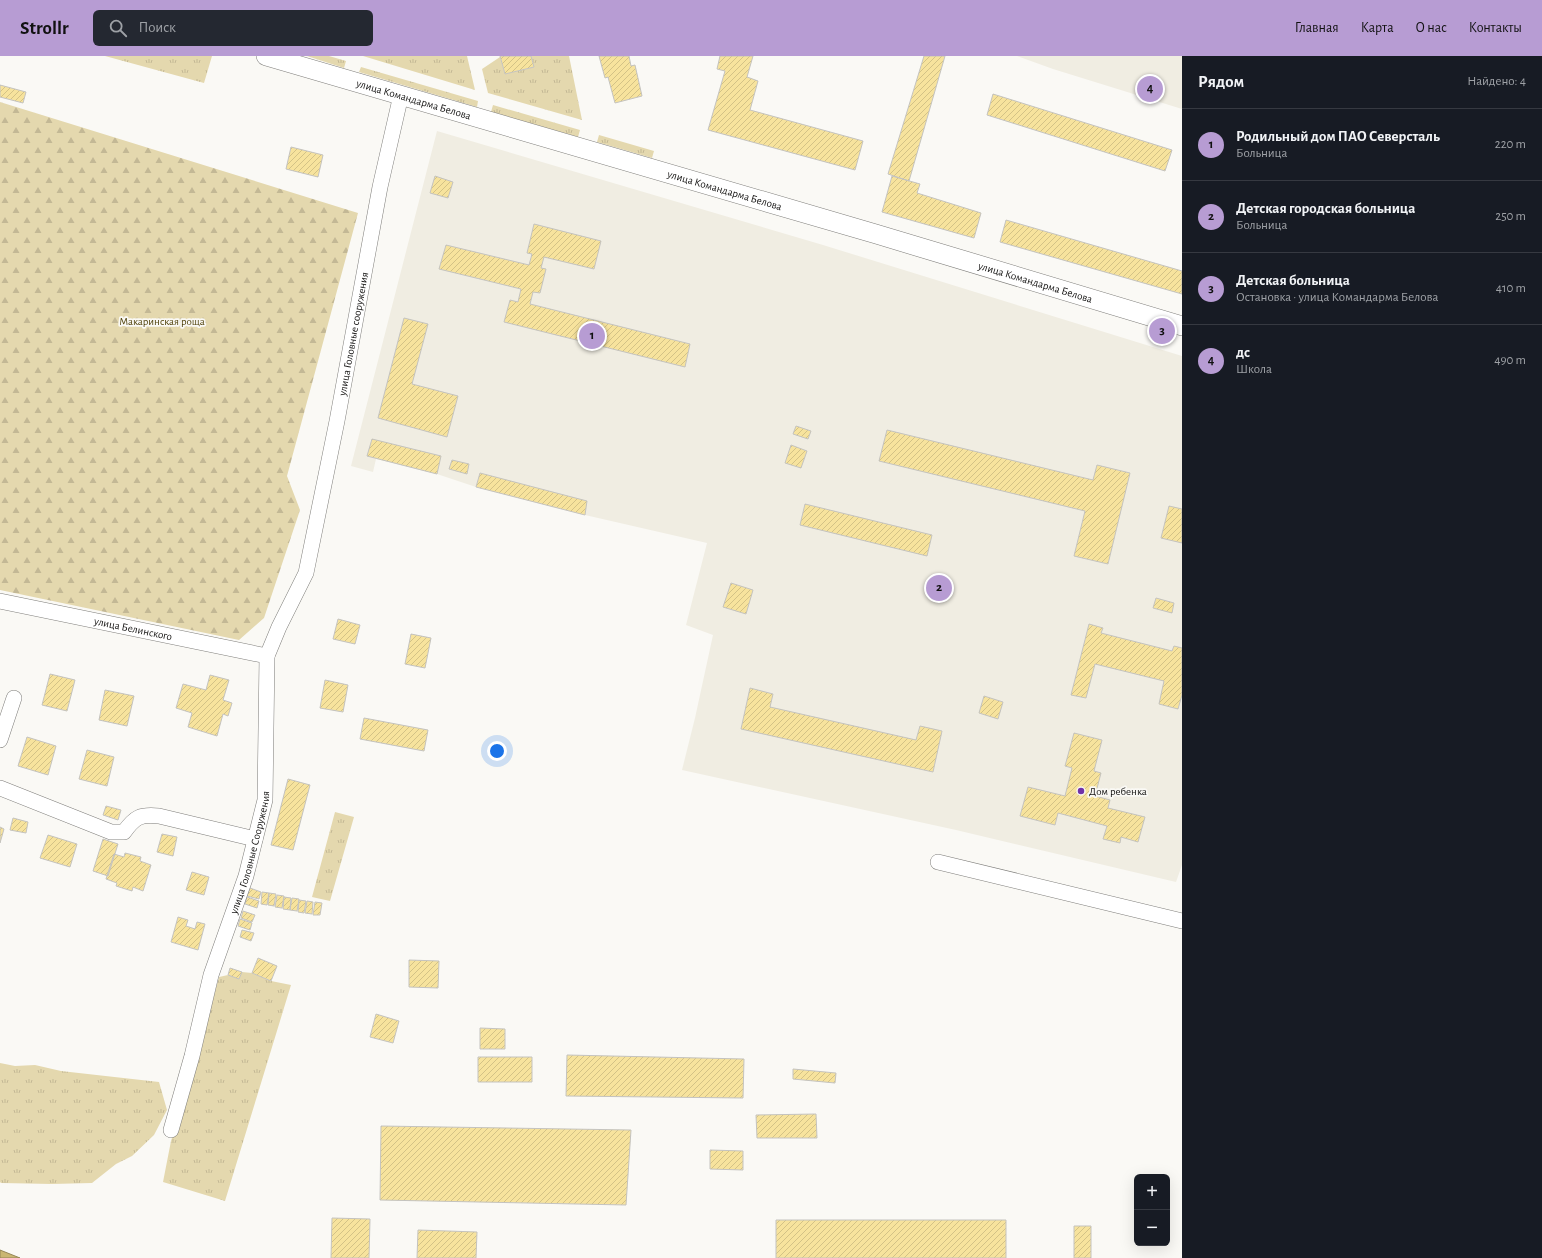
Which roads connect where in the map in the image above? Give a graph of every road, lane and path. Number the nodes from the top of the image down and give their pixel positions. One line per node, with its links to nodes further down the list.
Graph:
1 (275, 57): 2 (main road, улица Командарма Белова)
2 (401, 95): 3 (main road, улица Командарма Белова); 4 (street, улица Головные сооружения)
3 (1182, 326)
4 (306, 573): 6 (street, улица Головные Сооружения)
5 (0, 601): 6 (street, улица Белинского)
6 (267, 656): 10 (street, улица Головные Сооружения)
7 (14, 698): 8 (street)
8 (0, 740)
9 (0, 788): 10 (street)
10 (255, 839): 13 (street, улица Головные Сооружения)
11 (938, 862): 12 (street)
12 (1182, 921)
13 (171, 1130)

